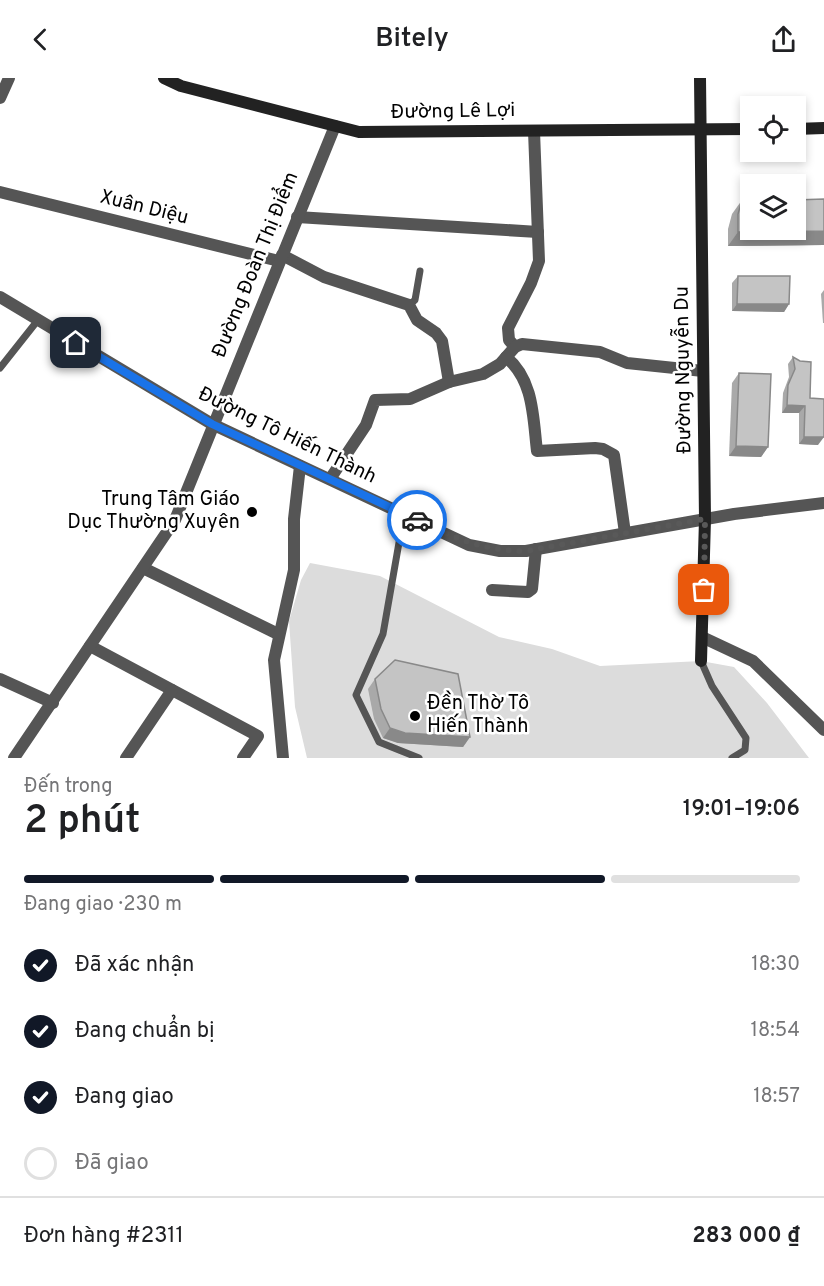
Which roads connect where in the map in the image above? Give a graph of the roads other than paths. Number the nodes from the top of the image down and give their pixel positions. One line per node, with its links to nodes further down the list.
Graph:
1 (9, 78): 4 (street)
2 (164, 78): 5 (main road, Đường Lê Lợi)
3 (700, 78): 7 (main road, Đường Nguyễn Du)
4 (0, 98)
5 (335, 126): 10 (main road, Đường Lê Lợi); 12 (street, Đường Đoàn Thị Điểm)
6 (824, 128): 9 (main road)
7 (700, 129): 8 (main road, Đường Lê Lợi); 10 (main road, Đường Lê Lợi); 21 (main road, Đường Nguyễn Du)
8 (740, 129)
9 (806, 129)
10 (534, 131): 13 (street)
11 (0, 192): 14 (street, Xuân Diệu)
12 (297, 217): 13 (street); 14 (street, Đường Đoàn Thị Điểm)
13 (538, 232): 19 (street)
14 (281, 258): 17 (street, Xuân Diệu); 23 (street, Đường Đoàn Thị Điểm)
15 (420, 271): 17 (lane)
16 (0, 297): 18 (street, Đường Tô Hiến Thành)
17 (409, 305): 22 (street)
18 (38, 320): 20 (lane); 23 (street, Đường Tô Hiến Thành)
19 (510, 352): 21 (street); 22 (street); 29 (street)
20 (0, 368)
21 (703, 371): 28 (main road, Đường Nguyễn Du)
22 (449, 382): 25 (street)
23 (212, 424): 24 (street, Đường Tô Hiến Thành); 31 (street, Đường Đoàn Thị Điểm)
24 (300, 466): 25 (street, Đường Tô Hiến Thành); 33 (street)
25 (330, 479): 27 (street, Đường Tô Hiến Thành)
26 (824, 503): 28 (street, Đường Tô Hiến Thành)
27 (404, 514): 30 (street, Đường Tô Hiến Thành); 45 (lane)
28 (705, 519): 29 (street, Đường Tô Hiến Thành); 34 (main road, Đường Nguyễn Du)
29 (625, 533): 30 (street, Đường Tô Hiến Thành)
30 (536, 549): 32 (street)
31 (143, 568): 33 (street); 35 (street, Đường Đoàn Thị Điểm)
32 (492, 590)
33 (278, 634): 44 (street)
34 (704, 638): 36 (main road, Đường Nguyễn Du); 40 (street)
35 (90, 646): 38 (street); 39 (street, Đường Đoàn Thị Điểm)
36 (701, 661): 46 (lane)
37 (0, 679): 39 (street)
38 (172, 690): 42 (street); 43 (street)
39 (52, 703): 41 (street, Đường Đoàn Thị Điểm)
40 (824, 730)
41 (14, 758)
42 (126, 758)
43 (243, 758)
44 (284, 758)
45 (419, 758)
46 (732, 758)

